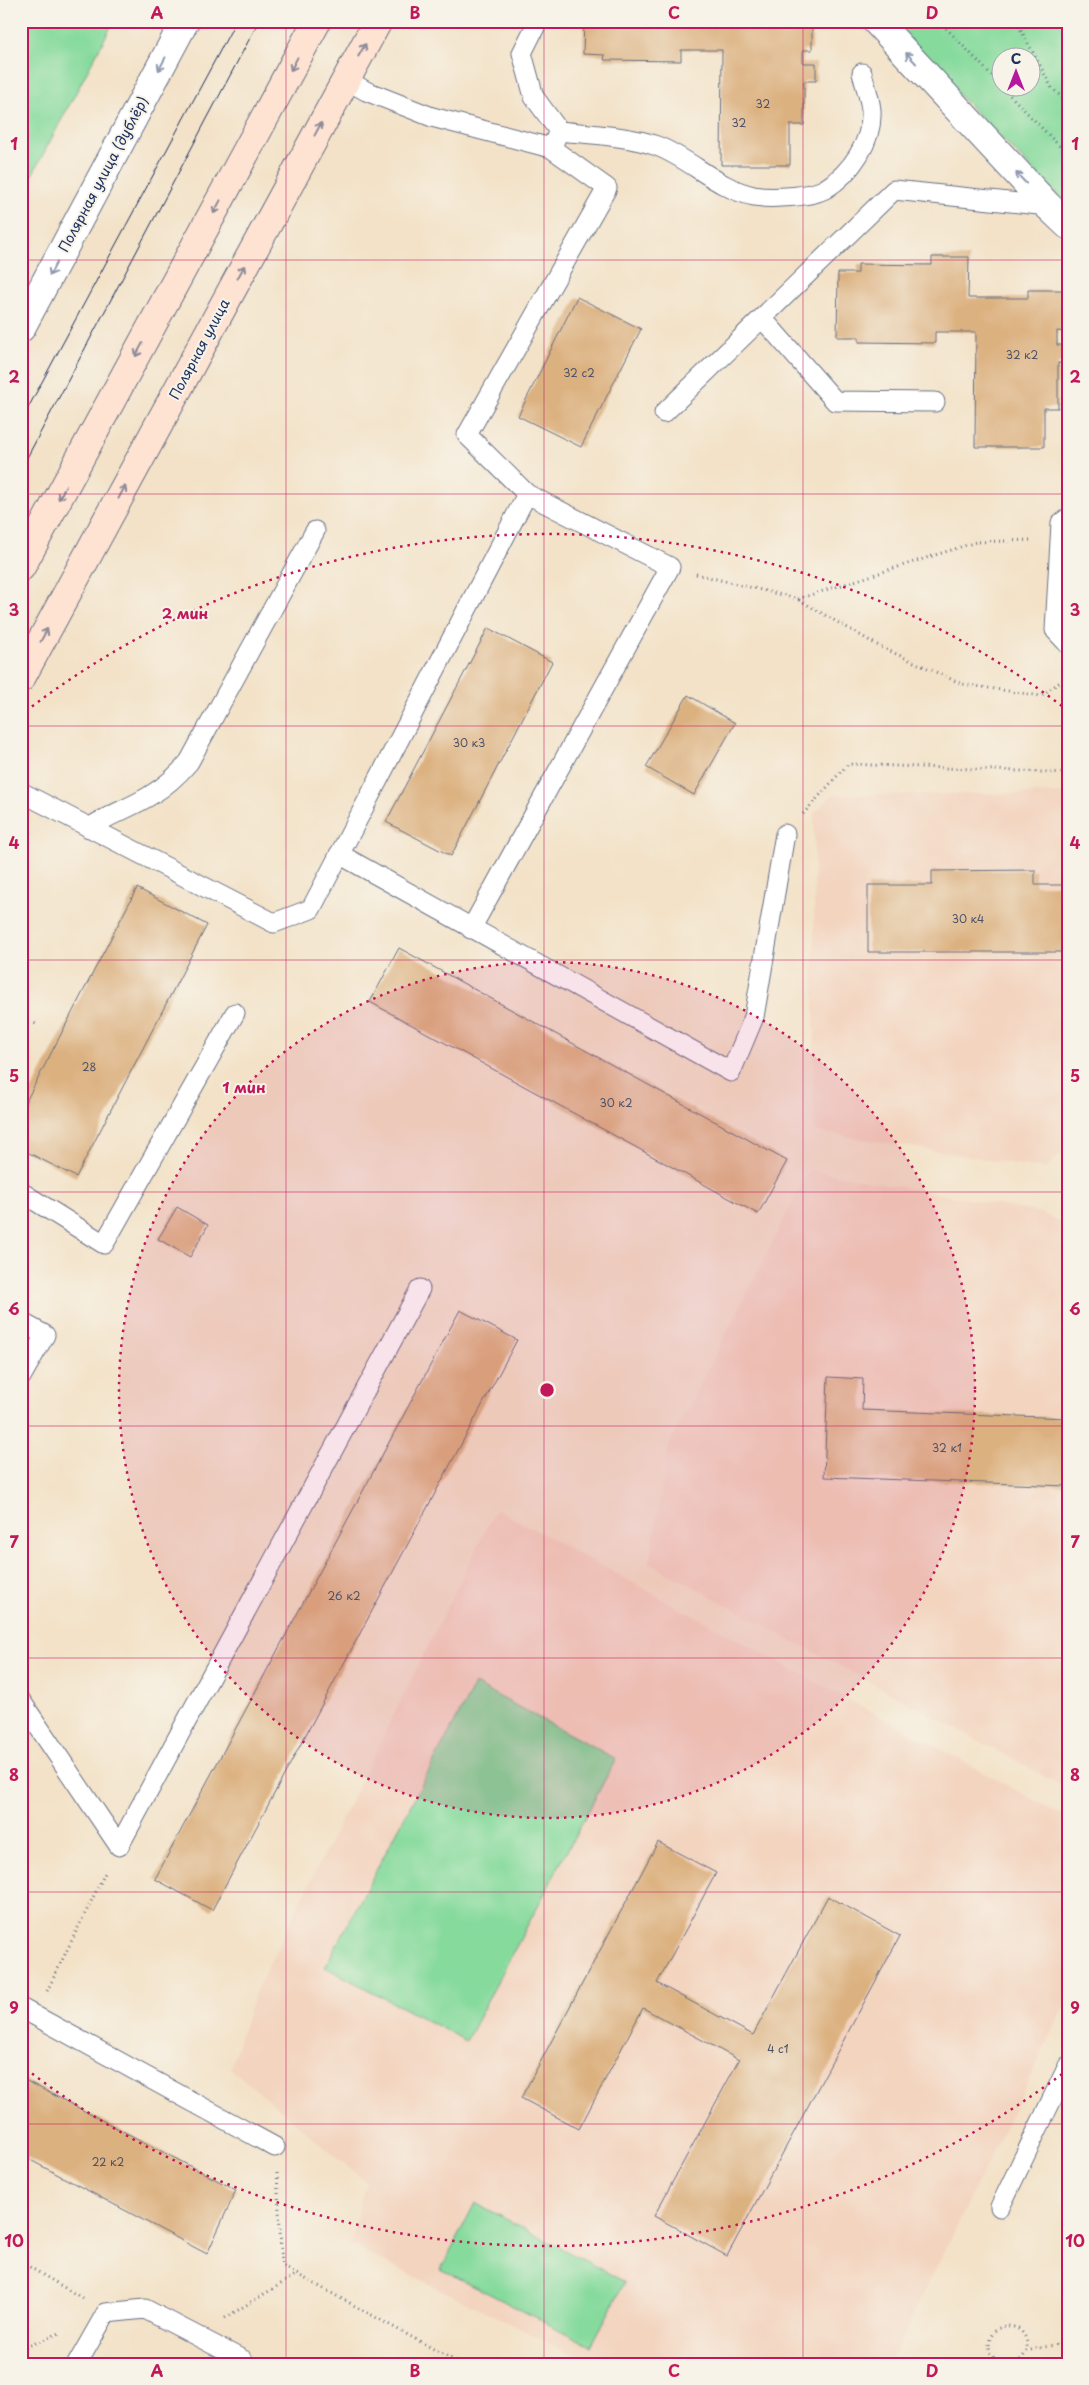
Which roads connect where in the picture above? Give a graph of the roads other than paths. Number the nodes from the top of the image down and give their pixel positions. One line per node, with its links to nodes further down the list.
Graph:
1 (186, 21): 13 (street, Полярная улица (дублёр), one-way to 13)
2 (317, 21): 19 (main road, one-way to 19)
3 (378, 21): 7 (main road, Полярная улица, one-way to 3)
4 (538, 21): 8 (lane)
5 (876, 21): 10 (street, one-way to 5)
6 (862, 73): 8 (lane)
7 (345, 79): 9 (lane); 21 (main road, Полярная улица, one-way to 7)
8 (559, 130): 9 (lane)
9 (551, 148): 16 (lane)
10 (1048, 206): 11 (street); 12 (lane)
11 (1068, 225)
12 (762, 318): 14 (lane); 15 (lane)
13 (21, 328)
14 (935, 402)
15 (664, 413)
16 (527, 494): 25 (lane); 26 (lane)
17 (1068, 518): 20 (lane)
18 (315, 532): 23 (lane)
19 (21, 567)
20 (1068, 644)
21 (21, 678)
22 (21, 792): 23 (lane)
23 (90, 828): 25 (lane)
24 (785, 834): 26 (lane)
25 (339, 854): 26 (lane)
26 (471, 929)
27 (235, 1013): 28 (lane)
28 (21, 1192)
29 (420, 1289): 32 (lane)
30 (21, 1322): 31 (lane)
31 (21, 1377)
32 (21, 1700)
33 (28, 2012): 35 (lane)
34 (1068, 2066): 36 (lane)
35 (275, 2146)
36 (1000, 2207)
37 (78, 2364): 38 (lane)
38 (244, 2364)

